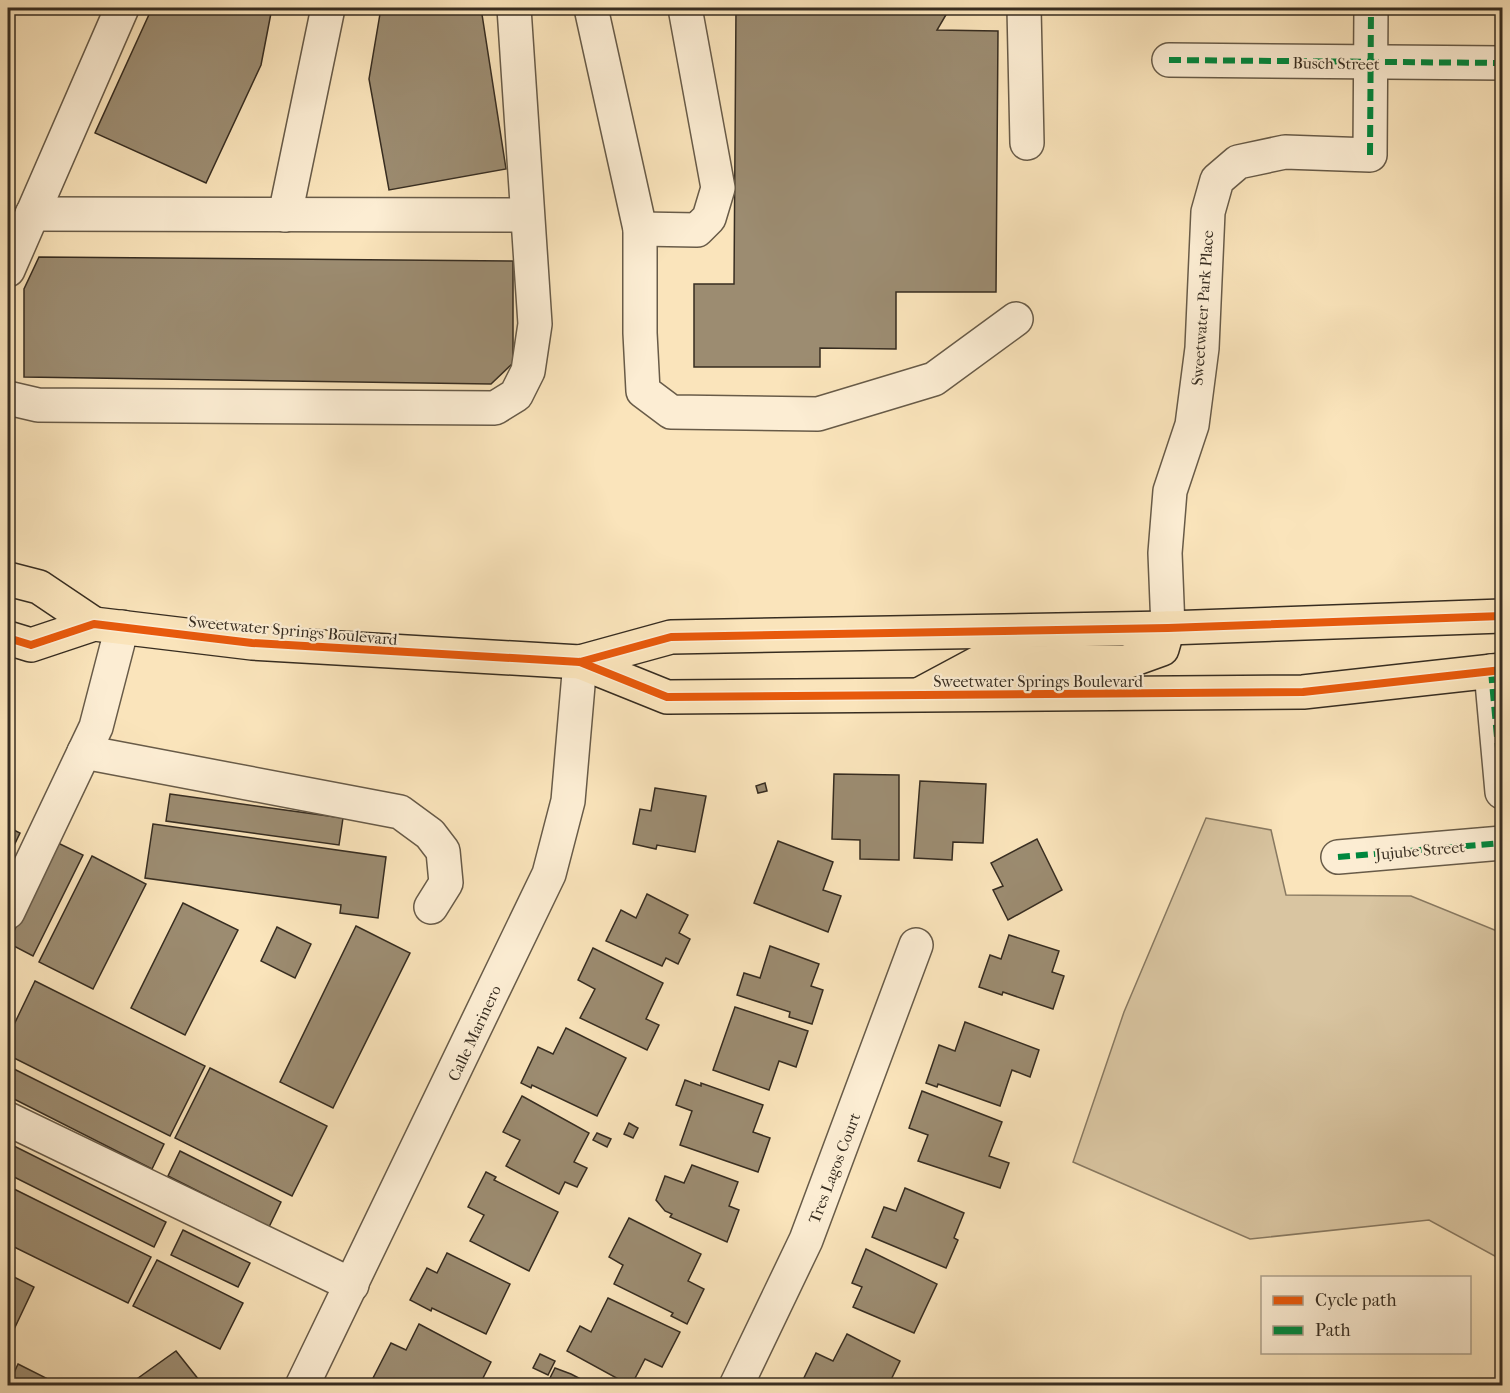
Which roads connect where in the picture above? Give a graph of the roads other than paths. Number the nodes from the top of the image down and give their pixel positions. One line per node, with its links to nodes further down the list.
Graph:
1 (122, 8): 12 (street)
2 (328, 8): 13 (street)
3 (514, 8): 14 (street)
4 (591, 8): 15 (street)
5 (685, 8): 15 (street)
6 (1023, 8): 11 (street)
7 (1371, 8): 10 (street)
8 (1169, 60): 10 (street, Busch Street)
9 (1503, 63): 10 (street, Busch Street)
10 (1371, 64): 22 (street, Sweetwater Park Place)
11 (1028, 143)
12 (32, 214): 13 (street); 16 (street)
13 (285, 214): 14 (street)
14 (527, 215): 18 (street)
15 (640, 229): 17 (street)
16 (8, 270)
17 (1016, 319)
18 (8, 398)
19 (8, 579): 21 (main road, Sweetwater Springs Boulevard)
20 (1503, 616): 22 (main road, Sweetwater Springs Boulevard)
21 (108, 625): 23 (main road, Sweetwater Springs Boulevard); 24 (main road, Sweetwater Springs Boulevard); 27 (street)
22 (1168, 628): 24 (main road, Sweetwater Springs Boulevard); 26 (main road)
23 (8, 638)
24 (580, 662): 26 (main road, Sweetwater Springs Boulevard); 35 (street, Calle Marinero)
25 (1499, 667): 26 (main road, Sweetwater Springs Boulevard); 28 (street)
26 (917, 695)
27 (84, 752): 31 (street); 32 (street)
28 (1503, 792)
29 (1503, 843): 30 (street, Jujube Street)
30 (1338, 857)
31 (431, 907)
32 (8, 912)
33 (916, 945): 37 (street, Tres Lagos Court)
34 (8, 1119): 35 (street)
35 (352, 1285): 36 (street, Calle Marinero)
36 (302, 1386)
37 (736, 1386)

